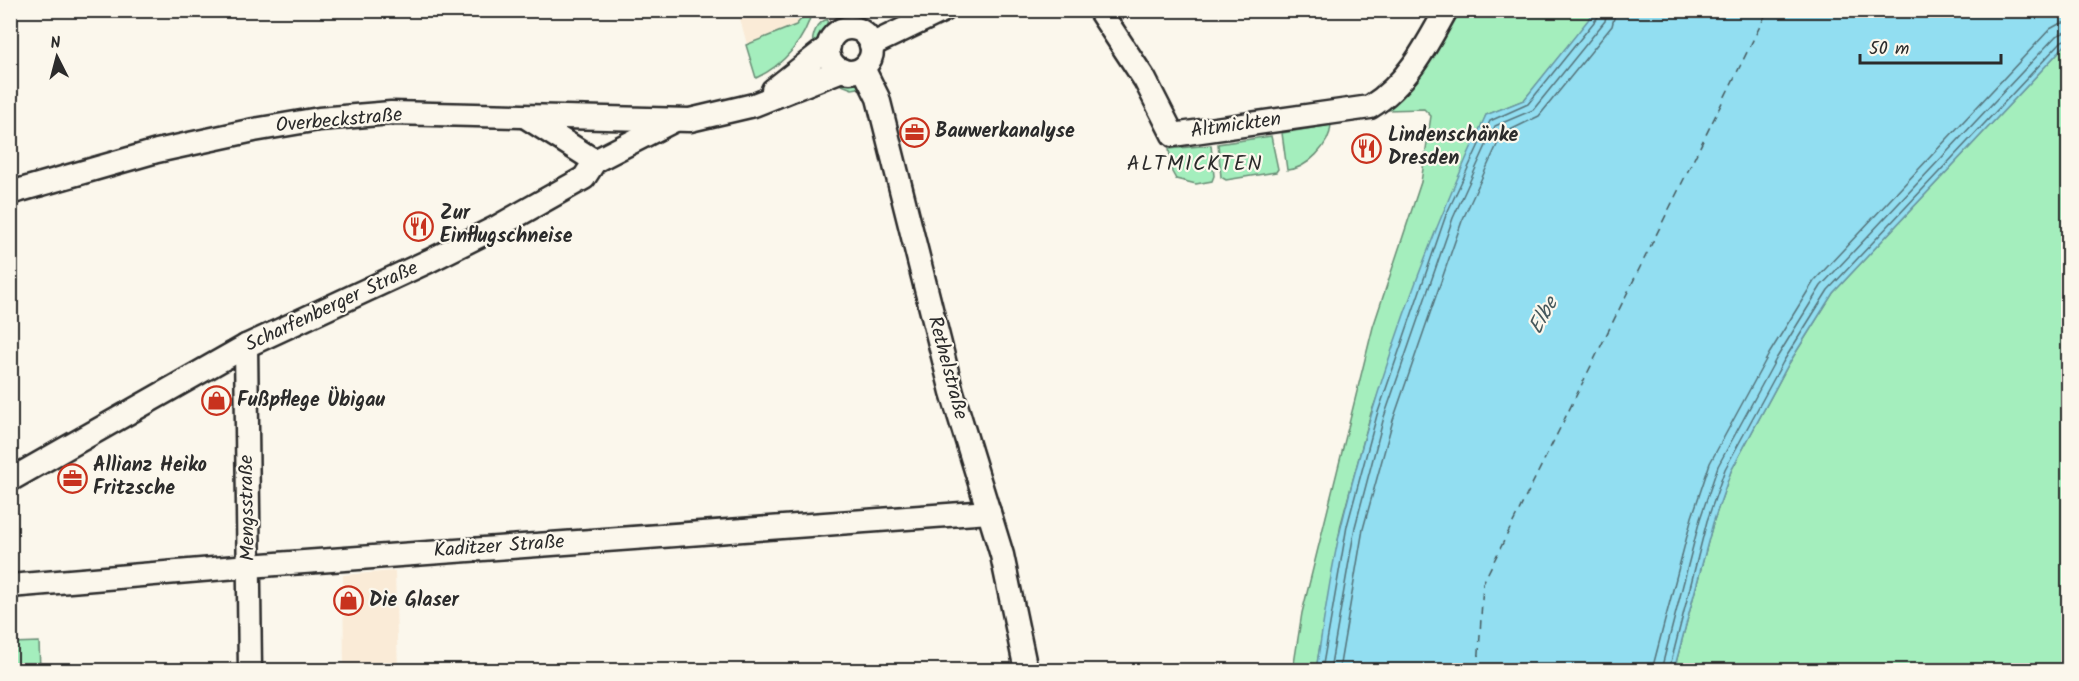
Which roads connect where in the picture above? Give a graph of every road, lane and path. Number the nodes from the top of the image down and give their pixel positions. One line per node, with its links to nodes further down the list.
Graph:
1 (837, 10): 6 (street)
2 (944, 10): 5 (street)
3 (1100, 10): 4 (street, Altmickten)
4 (1446, 10)
5 (862, 29): 6 (street); 7 (street)
6 (832, 40): 7 (street); 8 (street, Scharfenberger Straße)
7 (852, 69): 8 (street, Scharfenberger Straße); 15 (street, Rethelstraße)
8 (754, 105): 10 (street, Scharfenberger Straße)
9 (525, 117): 10 (street, Overbeckstraße); 11 (street); 12 (street, Overbeckstraße)
10 (675, 121): 11 (street, Scharfenberger Straße)
11 (596, 161): 13 (street, Scharfenberger Straße)
12 (10, 193)
13 (246, 346): 14 (street, Scharfenberger Straße); 16 (street, Mengsstraße)
14 (10, 480)
15 (989, 512): 16 (street, Kaditzer Straße); 19 (street, Rethelstraße)
16 (249, 566): 17 (street, Kaditzer Straße); 18 (street, Mengsstraße)
17 (10, 586)
18 (250, 670)
19 (1026, 670)

